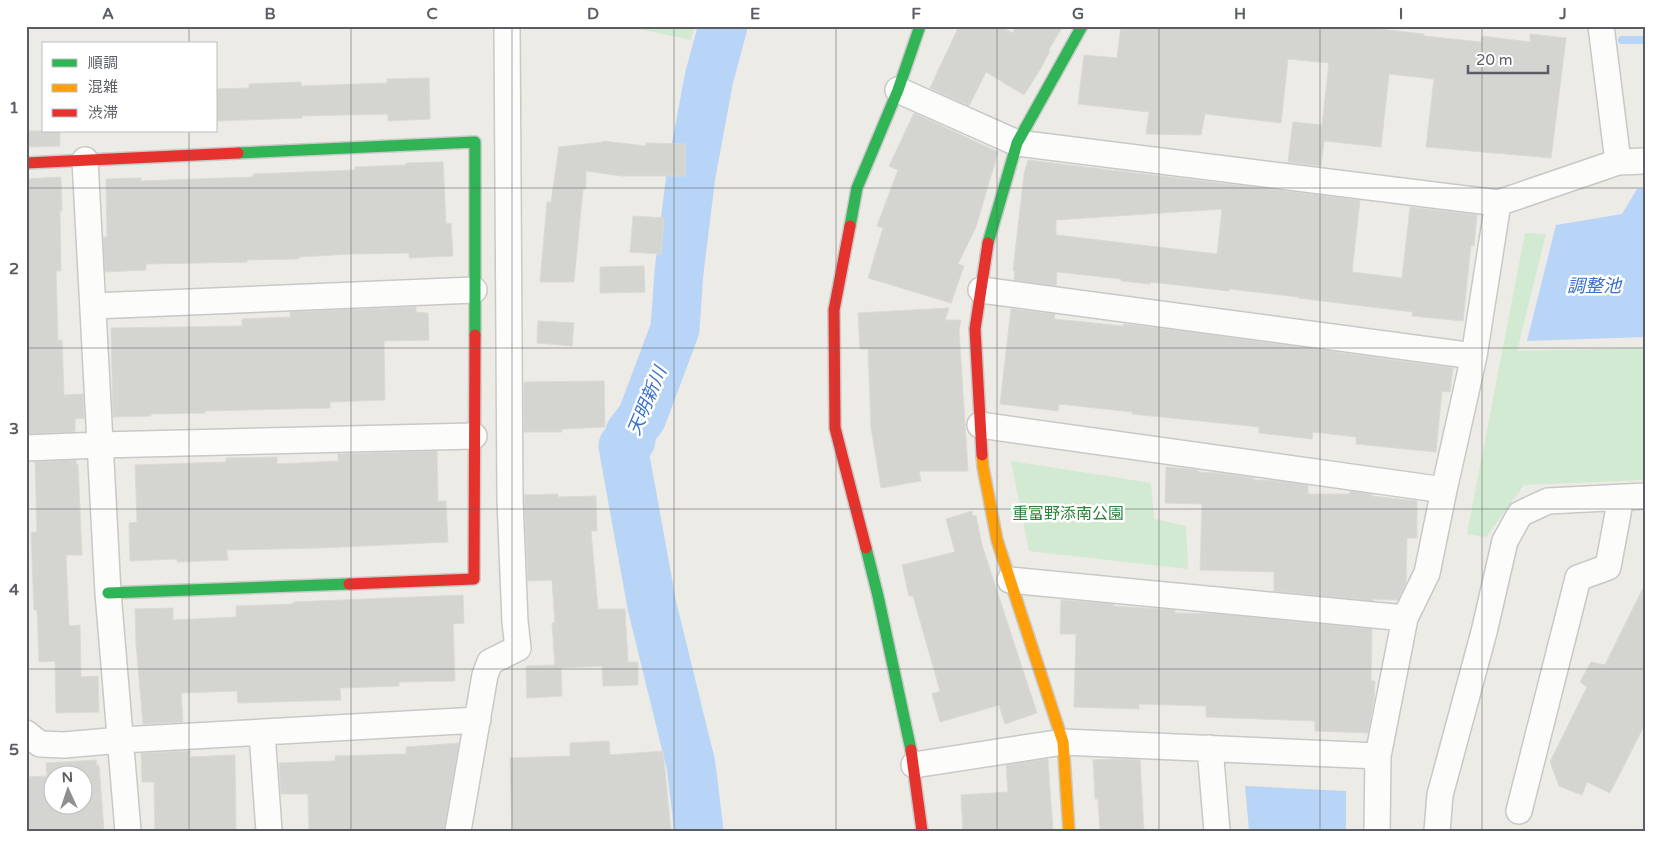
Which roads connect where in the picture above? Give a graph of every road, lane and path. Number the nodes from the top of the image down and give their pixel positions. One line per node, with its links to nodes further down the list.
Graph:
1 (507, 26): 25 (street)
2 (920, 26): 5 (street)
3 (1082, 26): 6 (street)
4 (1601, 26): 9 (street)
5 (898, 90): 6 (street); 32 (street)
6 (1017, 143): 11 (street); 13 (street)
7 (85, 160): 10 (street); 12 (street); 14 (street)
8 (1645, 161): 9 (street)
9 (1618, 162): 11 (street)
10 (26, 163)
11 (1498, 202): 15 (street)
12 (474, 290): 14 (street); 17 (street)
13 (981, 290): 15 (street); 16 (street)
14 (92, 306): 18 (street)
15 (1474, 356): 20 (street)
16 (980, 425): 20 (street); 22 (street)
17 (474, 436): 18 (street); 23 (street)
18 (100, 444): 19 (street); 23 (street)
19 (26, 448)
20 (1444, 490): 24 (street)
21 (1633, 497): 33 (street); 41 (street)
22 (1010, 580): 24 (street); 29 (street)
23 (108, 593): 28 (street)
24 (1404, 618): 31 (street)
25 (478, 720): 27 (street); 36 (street)
26 (26, 733): 28 (street)
27 (262, 733): 28 (street); 35 (street)
28 (121, 740): 34 (street)
29 (1064, 742): 30 (street); 32 (street); 38 (street)
30 (1210, 748): 31 (street); 39 (street)
31 (1378, 756): 40 (street)
32 (914, 765): 37 (street)
33 (1519, 810)
34 (128, 831)
35 (269, 831)
36 (458, 831)
37 (922, 831)
38 (1070, 831)
39 (1217, 831)
40 (1377, 831)
41 (1437, 831)

